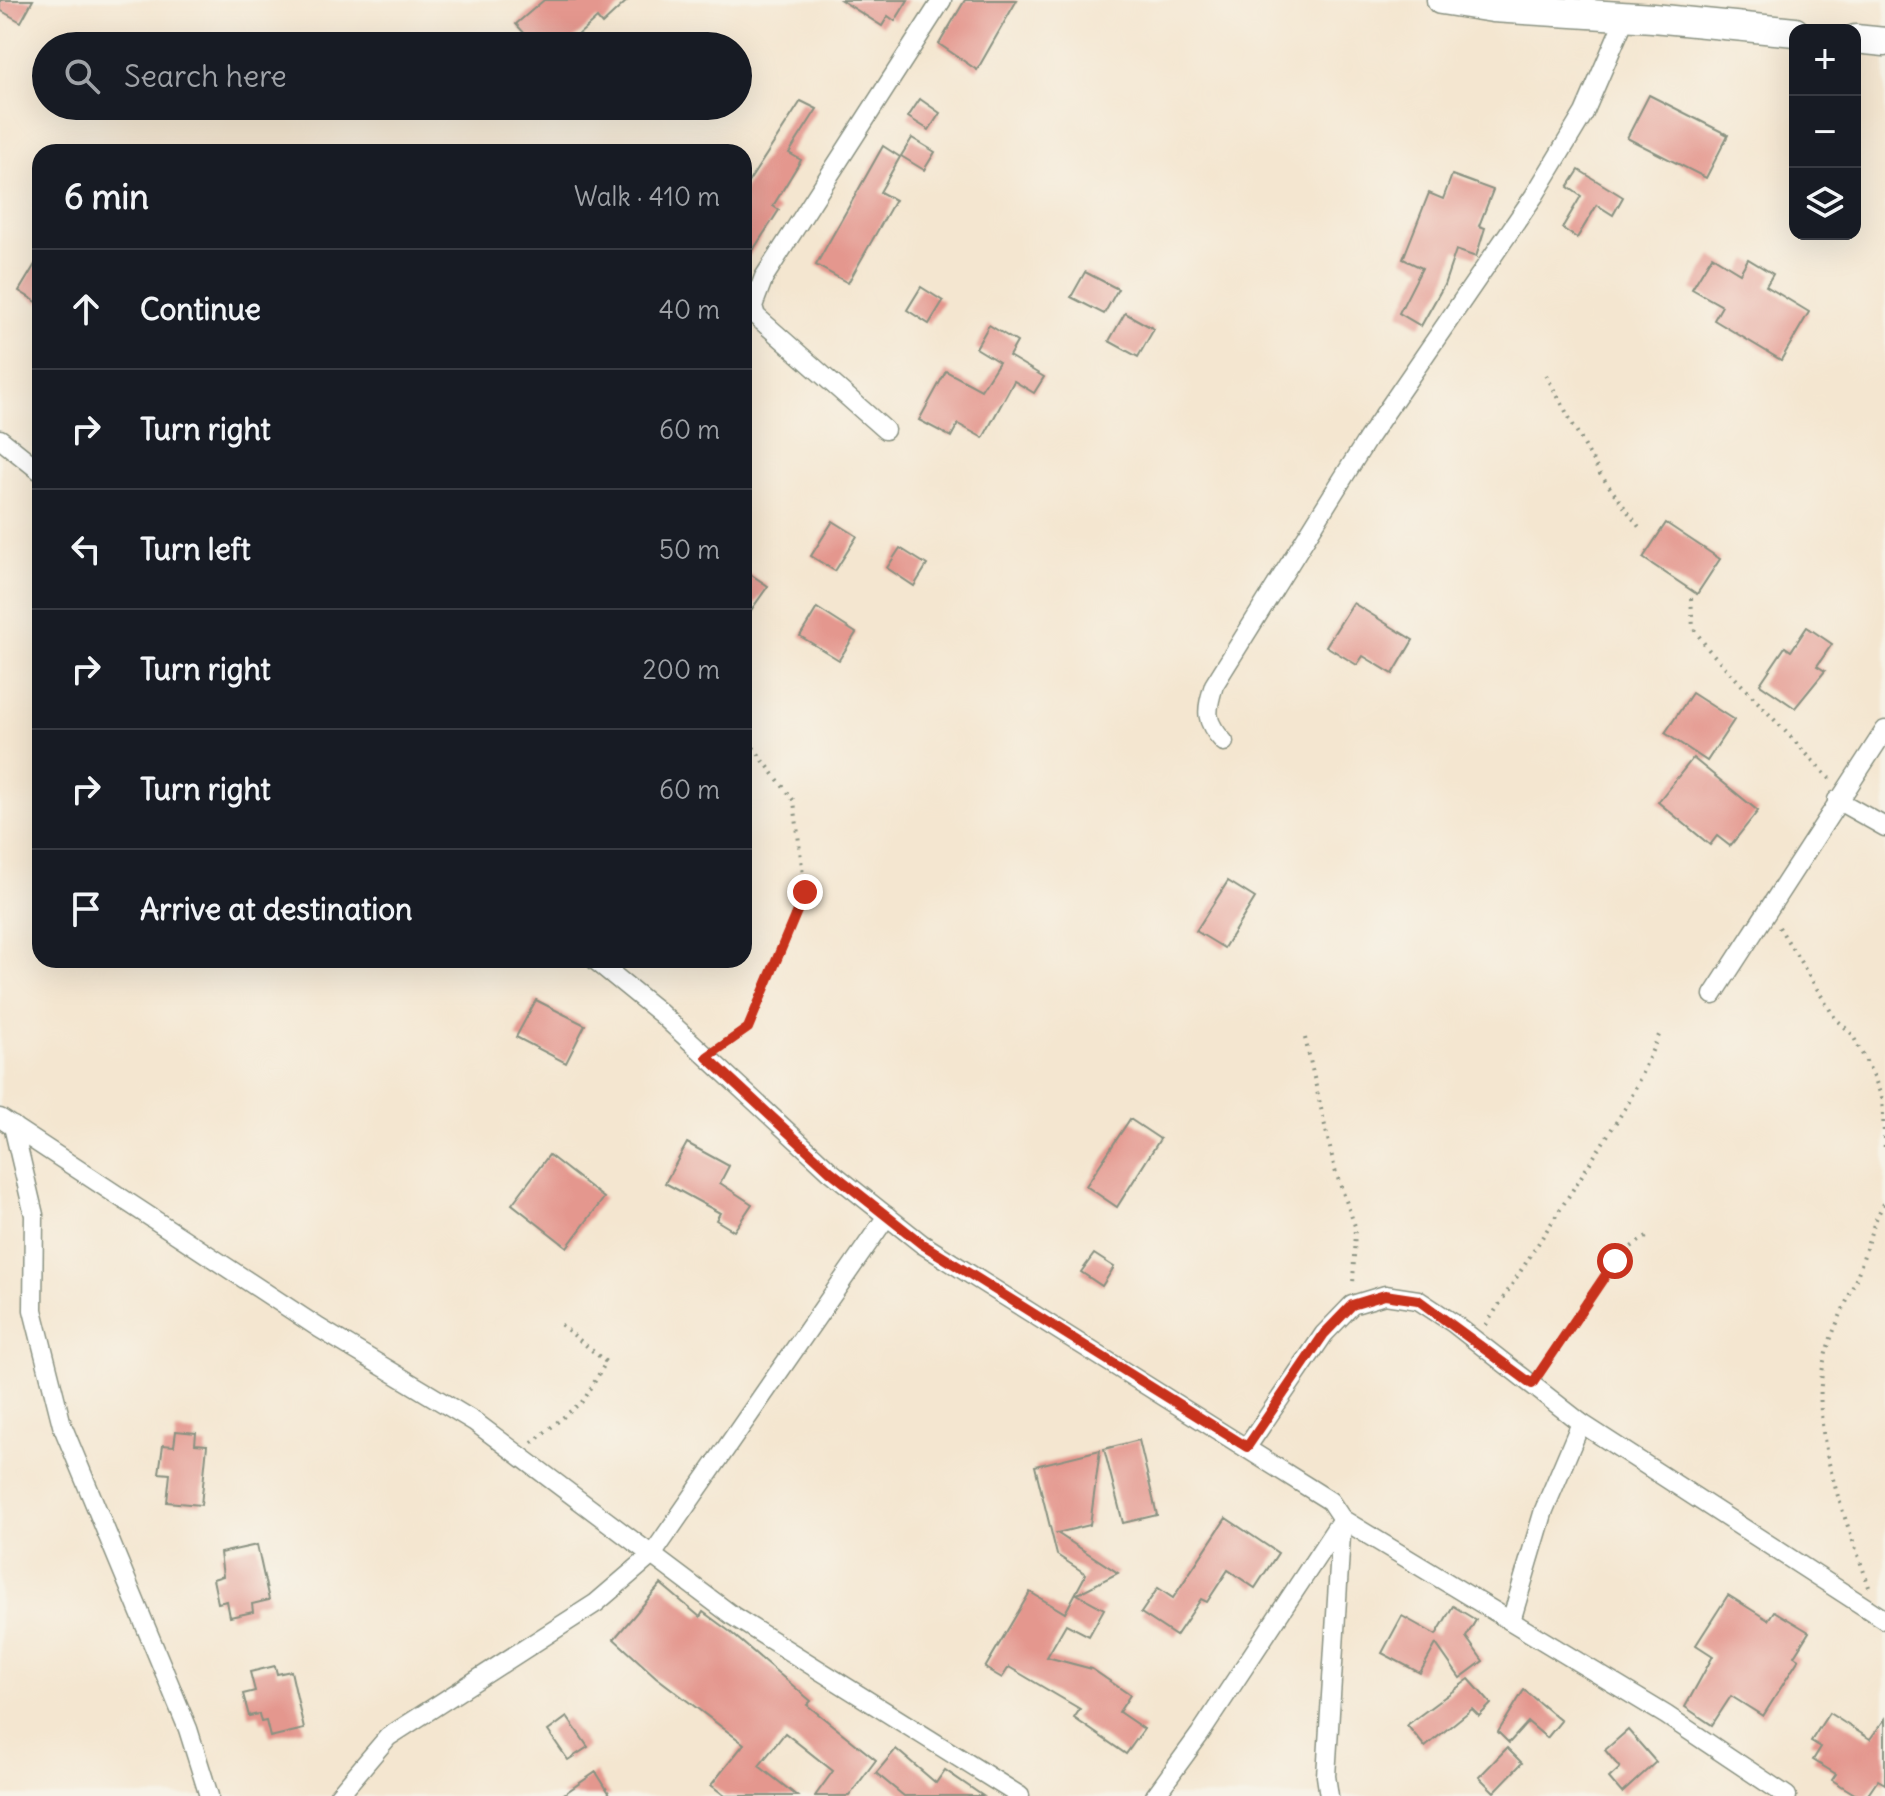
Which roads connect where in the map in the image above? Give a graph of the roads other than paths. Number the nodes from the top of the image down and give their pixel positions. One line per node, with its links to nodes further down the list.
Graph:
1 (942, 0): 7 (street)
2 (1441, 0): 3 (highway)
3 (1644, 12): 4 (highway); 11 (street)
4 (1789, 31)
5 (1861, 40): 6 (highway)
6 (1885, 42)
7 (885, 430)
8 (0, 439): 9 (street)
9 (32, 465)
10 (1885, 730): 12 (street)
11 (1224, 742)
12 (1840, 796): 13 (street); 15 (street)
13 (1885, 827)
14 (604, 968): 17 (street)
15 (1713, 995)
16 (7, 1122): 21 (street); 25 (street)
17 (887, 1216): 19 (street); 21 (street)
18 (1581, 1423): 19 (street); 22 (street); 23 (street)
19 (1247, 1447): 20 (street)
20 (1342, 1519): 23 (street); 24 (street); 28 (street)
21 (652, 1555): 26 (street); 27 (street)
22 (1882, 1618)
23 (1511, 1621): 29 (street)
24 (1330, 1795)
25 (209, 1796)
26 (338, 1796)
27 (1020, 1796)
28 (1155, 1796)
29 (1787, 1796)

